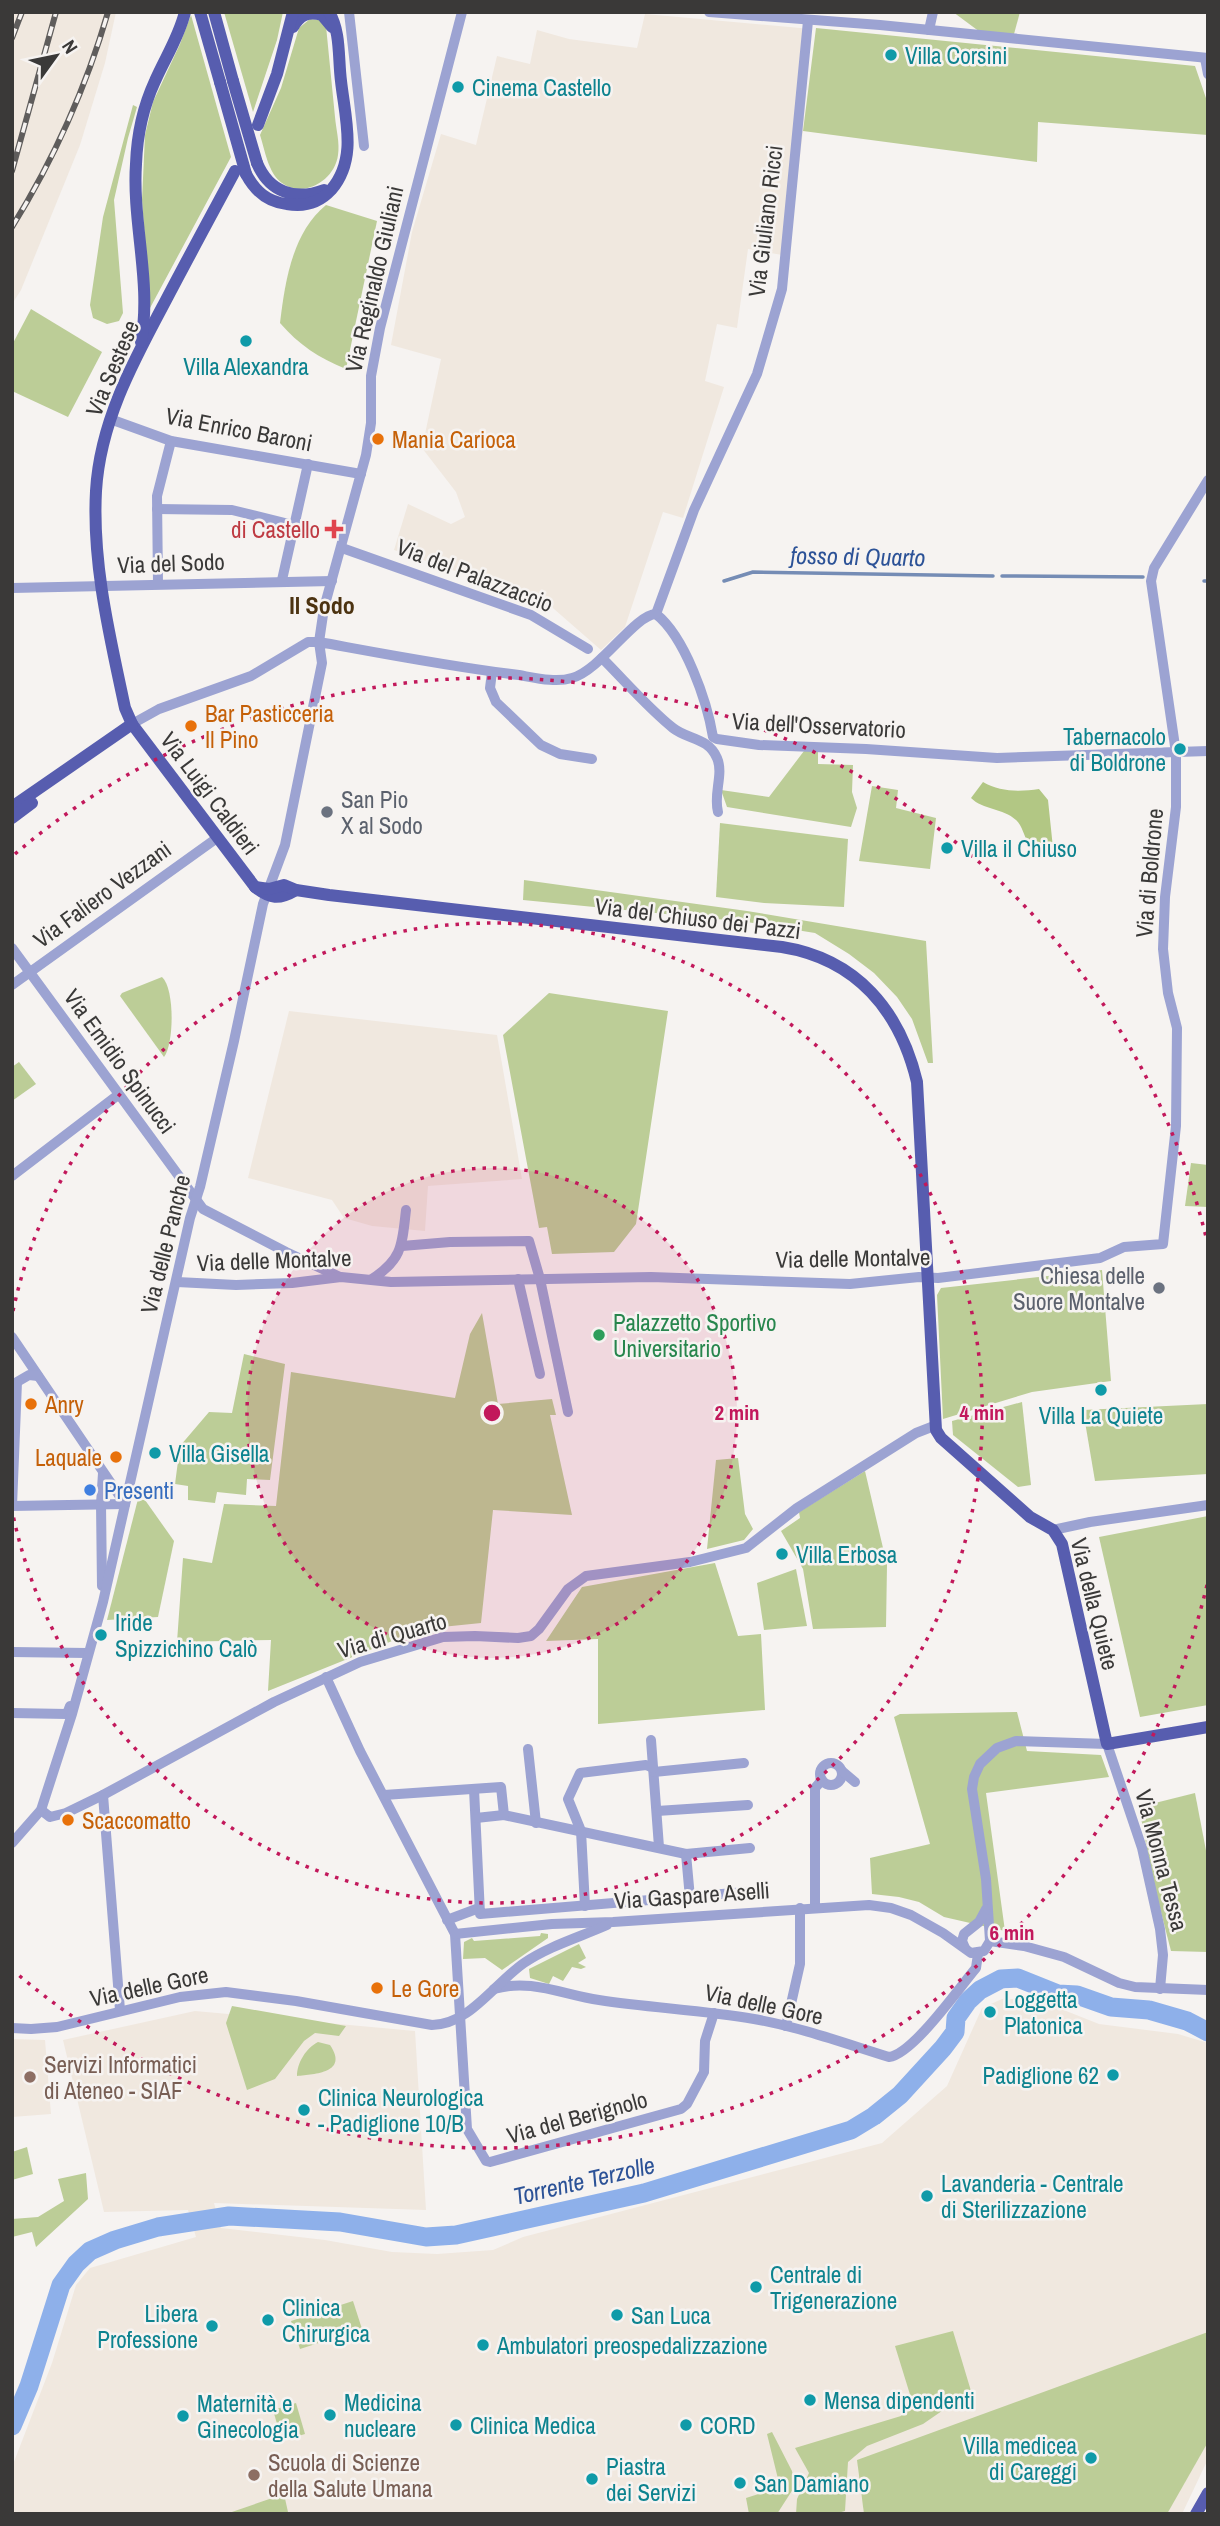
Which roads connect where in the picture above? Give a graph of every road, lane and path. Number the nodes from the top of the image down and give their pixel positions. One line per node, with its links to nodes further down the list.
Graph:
1 (185, 12): 21 (main road)
2 (200, 12): 16 (main road)
3 (214, 12): 16 (main road)
4 (293, 12): 12 (main road)
5 (329, 12): 13 (main road)
6 (349, 12): 18 (street)
7 (462, 12): 25 (street, Via Reginaldo Giuliani)
8 (709, 12): 10 (street)
9 (933, 12): 11 (street)
10 (808, 21): 11 (street); 35 (street, Via Giuliano Ricci)
11 (929, 30): 14 (street)
12 (286, 43): 13 (main road); 17 (main road)
13 (337, 44): 20 (main road)
14 (1206, 58): 15 (street)
15 (1208, 74)
16 (227, 81): 19 (main road, bridge); 20 (main road, bridge)
17 (257, 125)
18 (364, 145)
19 (240, 172): 20 (main road); 21 (main road, Via Sestese)
20 (334, 186)
21 (138, 352): 22 (main road, Via Sestese)
22 (110, 419): 23 (street, Via Enrico Baroni); 33 (main road, Via Sestese)
23 (171, 441): 24 (street, Via Enrico Baroni); 27 (street)
24 (308, 464): 25 (street, Via Enrico Baroni); 28 (street)
25 (361, 474): 29 (street, Via Reginaldo Giuliani)
26 (1208, 480): 42 (street, Via di Boldrone)
27 (157, 509): 28 (street); 32 (street)
28 (293, 525): 30 (street)
29 (342, 548): 31 (street, Via Reginaldo Giuliani); 37 (street, Via del Palazzaccio)
30 (282, 580): 31 (street, Via del Sodo); 32 (street, Via del Sodo)
31 (332, 581): 36 (street, Via Reginaldo Giuliani)
32 (158, 584): 33 (street, Via del Sodo)
33 (102, 585): 34 (street, Via del Sodo); 40 (main road, Via Sestese)
34 (12, 588)
35 (656, 614): 38 (street); 42 (street, Via dell'Osservatorio)
36 (319, 642): 39 (street); 40 (street); 49 (street, Via delle Panche)
37 (589, 649)
38 (602, 659): 39 (street); 46 (street)
39 (492, 672): 43 (street)
40 (132, 724): 44 (main road); 48 (main road, Via Luigi Caldieri)
41 (1208, 751): 42 (street, Via dell'Osservatorio)
42 (1175, 753): 57 (street, Via di Boldrone)
43 (592, 759)
44 (63, 774): 45 (main road); 47 (main road)
45 (12, 807)
46 (718, 812)
47 (12, 818)
48 (217, 838): 49 (main road, Via Luigi Caldieri); 51 (street, Via Faliero Vezzani)
49 (263, 890): 55 (street, Via delle Panche); 60 (main road, Via del Chiuso dei Pazzi)
50 (12, 948): 51 (street, Via Emidio Spinucci)
51 (30, 972): 52 (street, Via Faliero Vezzani); 53 (street, Via Emidio Spinucci)
52 (12, 985)
53 (118, 1095): 54 (street); 55 (street, Via Emidio Spinucci)
54 (12, 1176)
55 (196, 1201): 59 (street, Via Emidio Spinucci); 64 (street, Via delle Panche)
56 (406, 1210): 58 (street)
57 (1163, 1244): 60 (street, Via delle Montalve)
58 (402, 1247): 61 (street, Via delle Montalve); 63 (street)
59 (341, 1277): 61 (street, Via delle Montalve); 64 (street, Via delle Montalve)
60 (928, 1277): 63 (street, Via delle Montalve); 69 (main road)
61 (372, 1279): 62 (street, Via delle Montalve)
62 (518, 1279): 63 (street, Via delle Montalve); 66 (street)
63 (540, 1279): 68 (street)
64 (177, 1282): 73 (street, Via delle Panche)
65 (12, 1337): 67 (street)
66 (540, 1374)
67 (38, 1376): 70 (street); 71 (street)
68 (568, 1412)
69 (934, 1426): 76 (main road, Via della Quiete); 80 (street, Via di Quarto)
70 (14, 1439): 75 (street)
71 (103, 1473): 72 (street); 73 (street)
72 (101, 1504): 73 (street); 75 (street); 77 (street)
73 (125, 1504): 77 (street, Via delle Panche)
74 (1208, 1505): 76 (street)
75 (12, 1506)
76 (1053, 1530): 85 (main road, Via della Quiete)
77 (103, 1602): 79 (street, Via delle Panche)
78 (12, 1651): 79 (street)
79 (88, 1653): 81 (street, Via delle Panche)
80 (326, 1677): 93 (street, Via di Quarto); 94 (street)
81 (76, 1695): 82 (street); 96 (street, Via delle Panche)
82 (12, 1713)
83 (1208, 1727): 85 (main road)
84 (651, 1740): 88 (street)
85 (1107, 1744): 109 (street); 124 (street, Via Monna Tessa)
86 (527, 1749): 100 (street)
87 (744, 1763): 88 (street)
88 (654, 1770): 97 (street); 101 (street)
89 (842, 1771): 90 (street); 90 (street); 91 (street)
90 (822, 1780): 110 (street)
91 (855, 1782)
92 (474, 1789): 94 (street); 98 (street); 99 (street)
93 (103, 1795): 96 (street, Via di Quarto); 127 (street)
94 (384, 1795): 113 (street)
95 (748, 1805): 97 (street)
96 (41, 1810): 102 (street, Via delle Panche)
97 (657, 1811): 103 (street)
98 (504, 1815): 99 (street); 100 (street)
99 (476, 1818): 111 (street)
100 (536, 1823): 101 (street)
101 (581, 1831): 103 (street); 108 (street)
102 (12, 1843)
103 (659, 1847): 105 (street)
104 (750, 1848): 105 (street)
105 (686, 1854): 107 (street)
106 (758, 1891): 107 (street)
107 (690, 1898): 108 (street)
108 (585, 1906): 111 (street)
109 (987, 1906): 117 (street); 119 (street)
110 (815, 1907): 112 (street, Via Gaspare Aselli); 116 (street, Via Gaspare Aselli)
111 (479, 1908): 113 (street)
112 (800, 1908): 114 (street, Via Gaspare Aselli); 130 (street)
113 (447, 1920): 118 (street)
114 (613, 1922): 115 (street, Via Gaspare Aselli); 120 (street)
115 (552, 1924): 118 (street, Via Gaspare Aselli); 120 (street)
116 (929, 1924): 117 (street, Via Gaspare Aselli); 121 (street, Via Gaspare Aselli)
117 (969, 1928): 119 (street); 121 (street)
118 (455, 1934): 123 (street)
119 (989, 1939): 122 (street, Via delle Gore); 124 (street)
120 (560, 1945): 125 (street)
121 (965, 1948): 122 (street)
122 (978, 1954): 130 (street, Via delle Gore)
123 (459, 1986): 125 (street, Via delle Gore); 129 (street)
124 (1160, 1989): 126 (street)
125 (491, 1990): 128 (street, Via delle Gore); 129 (street)
126 (1208, 1990)
127 (120, 2010): 129 (street, Via delle Gore); 131 (street, Via delle Gore)
128 (714, 2013): 129 (street, Via del Berignolo); 130 (street, Via delle Gore)
129 (460, 2018)
130 (786, 2026)
131 (12, 2028)
132 (1208, 2493): 133 (main road)
133 (1196, 2514)

